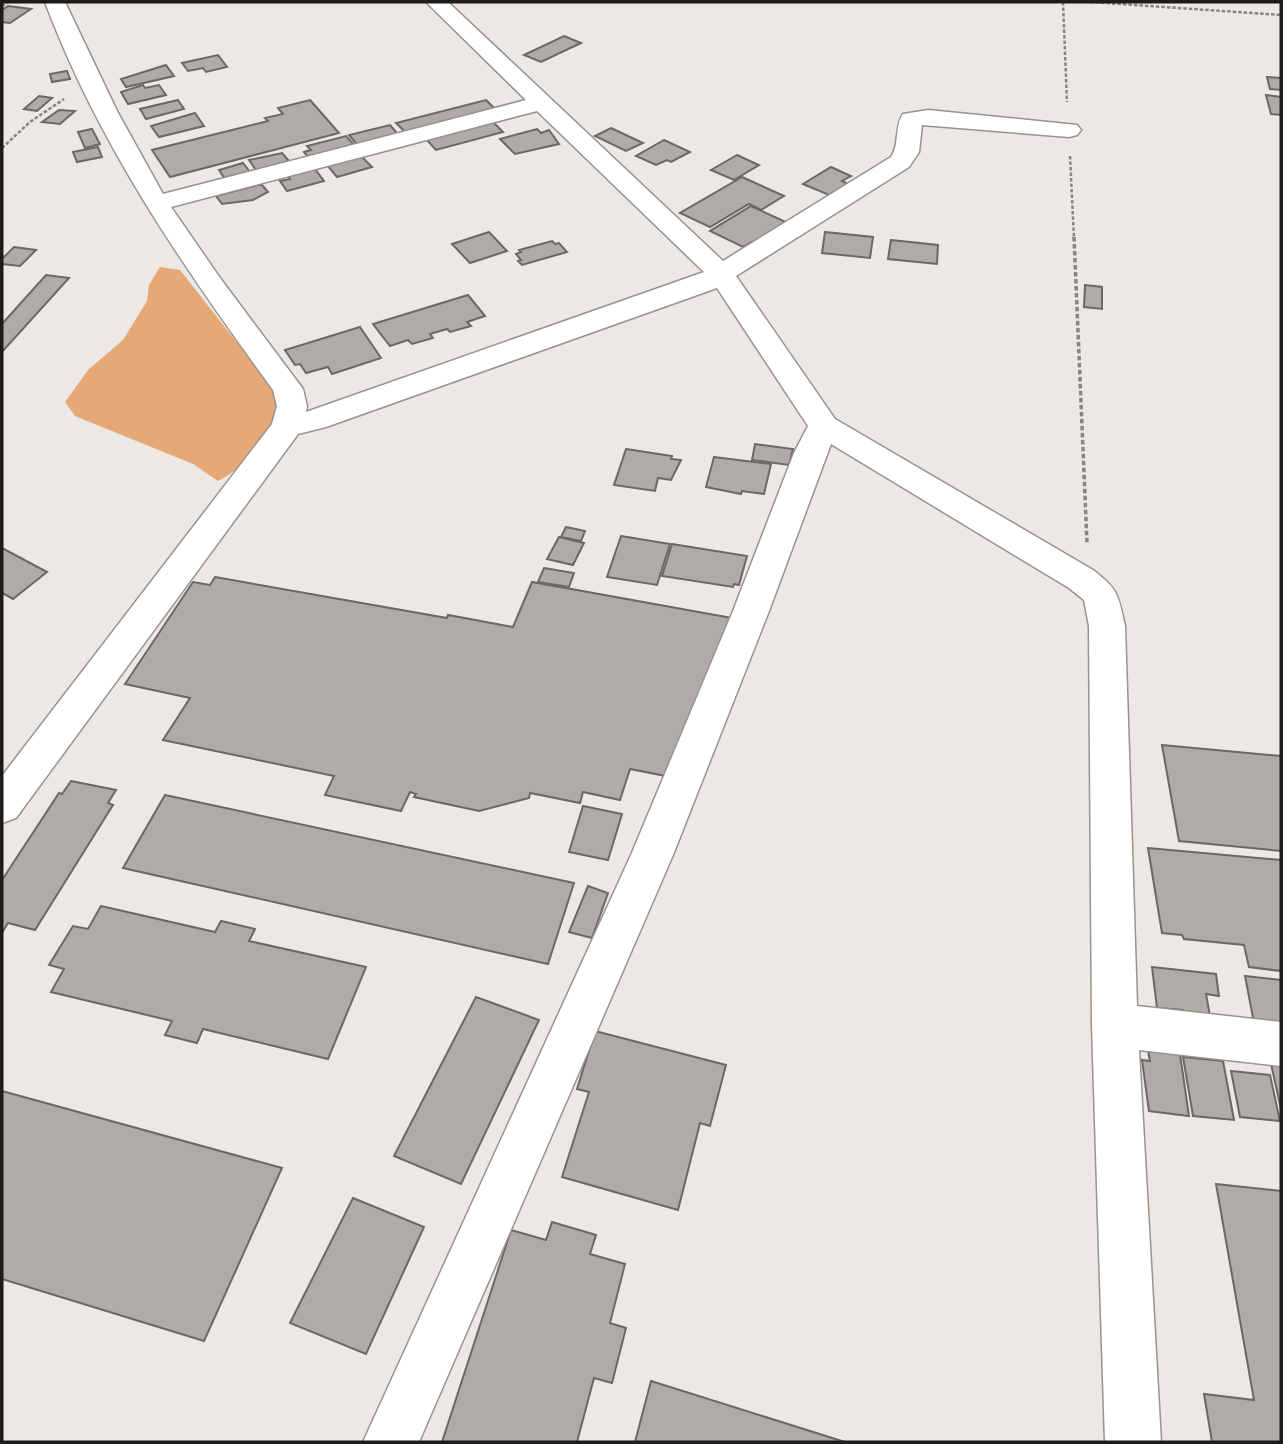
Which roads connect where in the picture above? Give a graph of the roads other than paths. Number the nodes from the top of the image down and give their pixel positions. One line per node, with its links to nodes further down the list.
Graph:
1 (55, 2): 5 (street)
2 (436, 2): 3 (street)
3 (542, 103): 5 (street); 6 (street)
4 (1069, 130): 6 (street)
5 (157, 203): 7 (street)
6 (721, 274): 7 (street); 8 (street)
7 (287, 426): 9 (street)
8 (824, 426): 10 (street); 12 (street)
9 (2, 806)
10 (1115, 1025): 11 (street); 13 (street)
11 (1281, 1044)
12 (391, 1442)
13 (1133, 1442)

